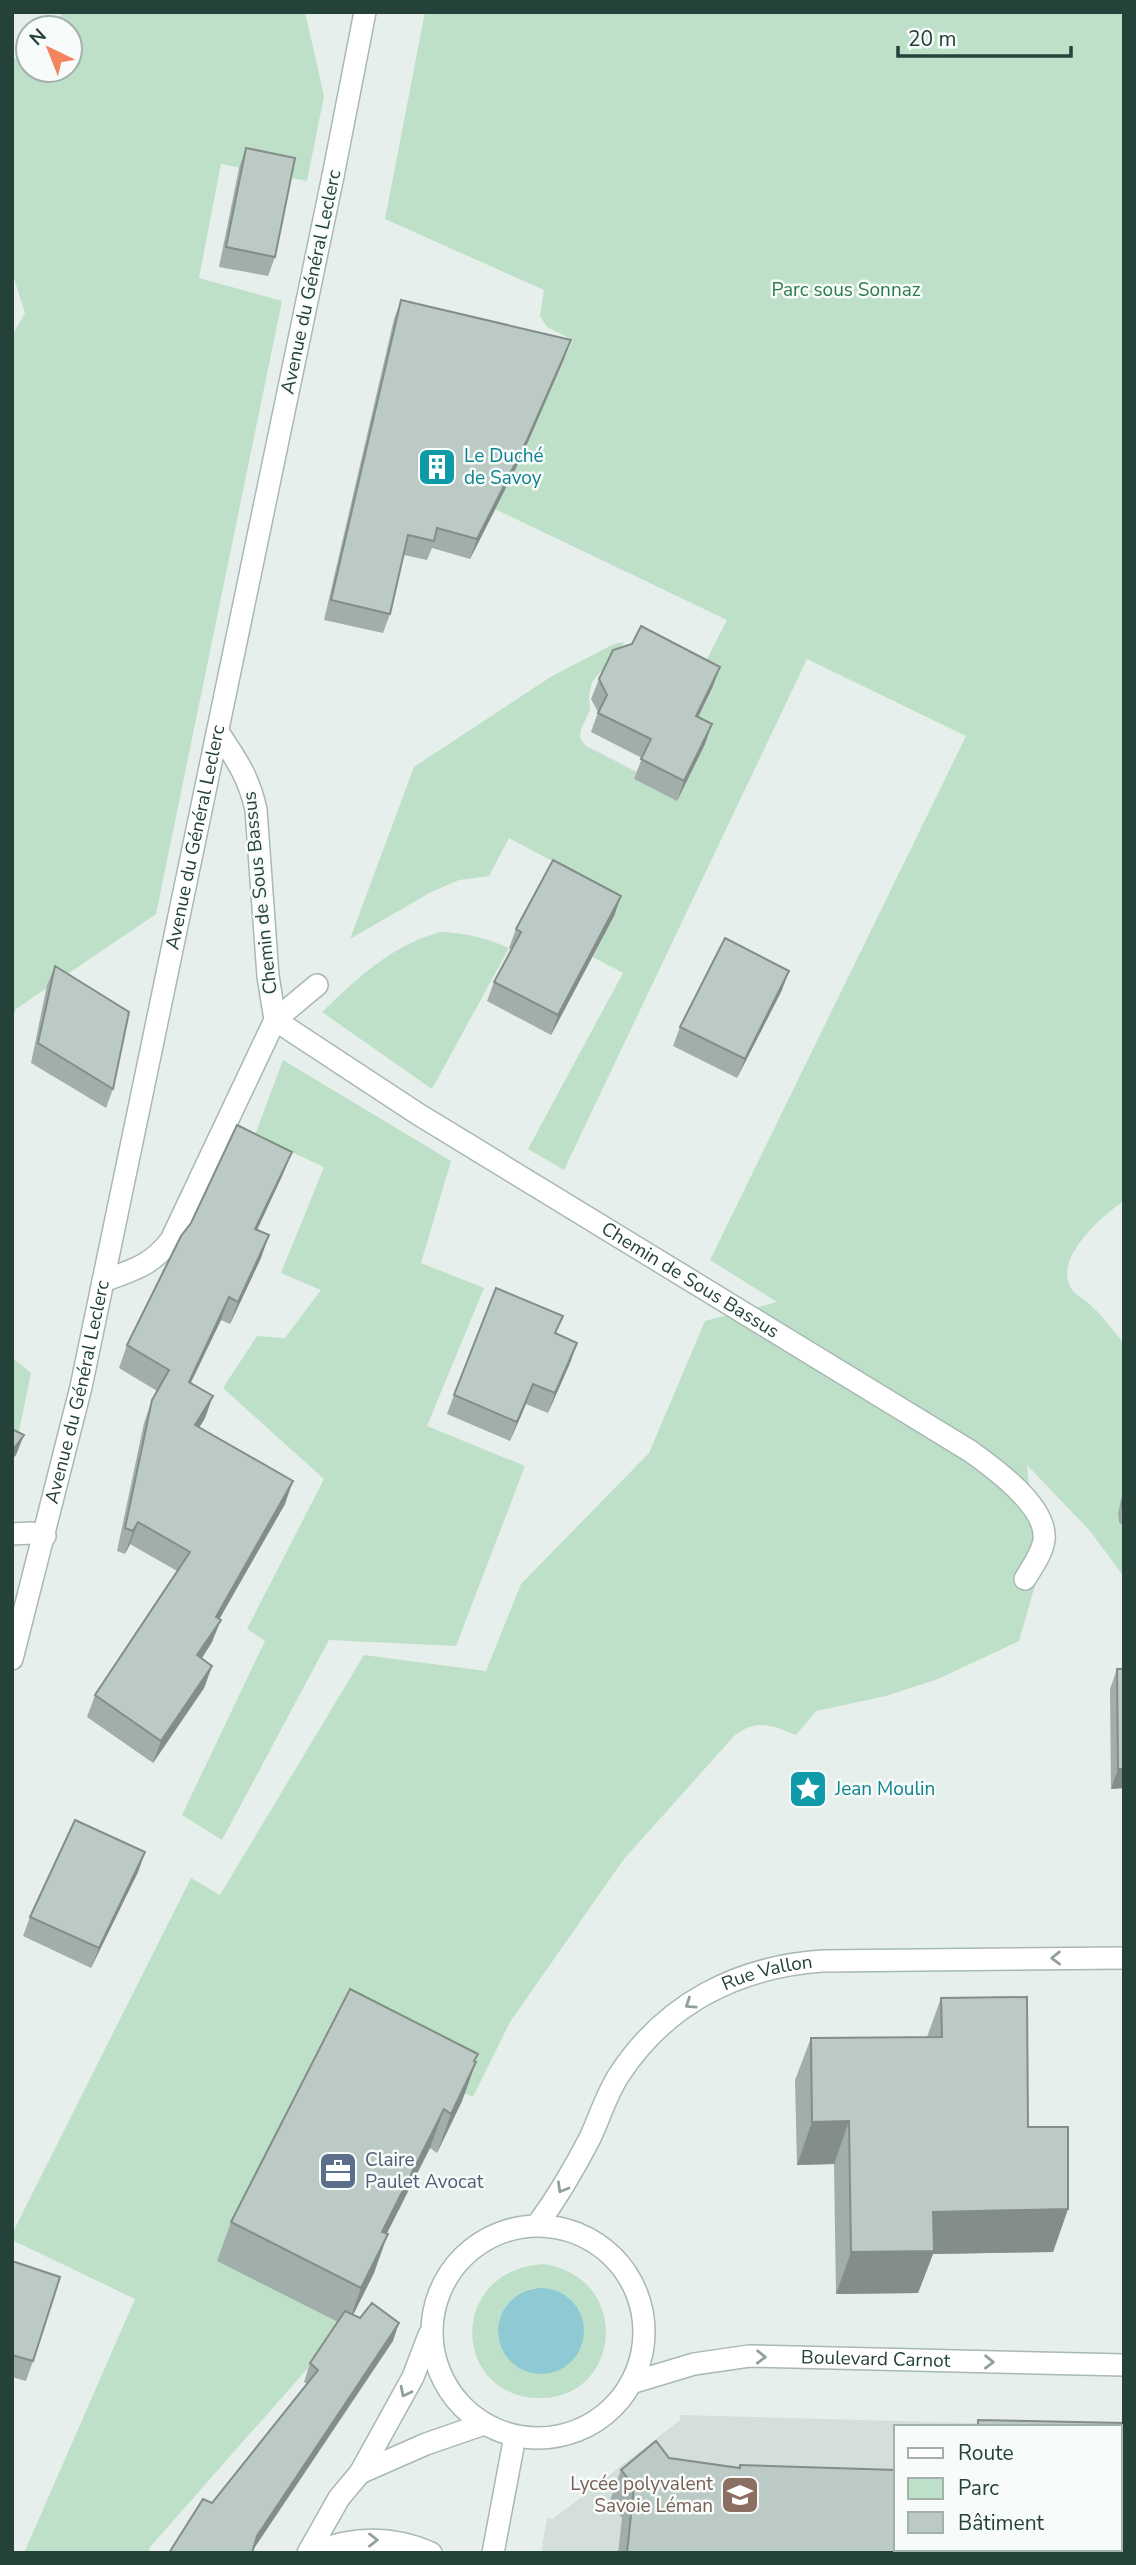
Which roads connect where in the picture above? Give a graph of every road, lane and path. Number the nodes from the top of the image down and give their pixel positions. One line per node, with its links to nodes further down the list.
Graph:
1 (365, 12): 2 (street, Avenue du Général Leclerc)
2 (218, 732): 4 (street, Chemin de Sous Bassus); 5 (street, Avenue du Général Leclerc)
3 (317, 985): 4 (street)
4 (275, 1020): 5 (street, Chemin de Sous Bassus); 8 (street, Chemin de Sous Bassus)
5 (103, 1282): 7 (street, Avenue du Général Leclerc)
6 (12, 1534): 7 (street)
7 (45, 1536): 9 (street, Avenue du Général Leclerc)
8 (1025, 1579)
9 (12, 1659)
10 (1124, 1958): 11 (street, Rue Vallon, one-way to 11)
11 (537, 2225): 12 (street); 14 (street)
12 (431, 2329): 15 (street); 17 (street, one-way to 17)
13 (1124, 2365): 14 (street, Boulevard Carnot, one-way to 13)
14 (631, 2383): 16 (street)
15 (484, 2424): 16 (street); 17 (street)
16 (515, 2436): 21 (street)
17 (360, 2473): 18 (street)
18 (308, 2553)
19 (314, 2553): 20 (street, one-way to 20)
20 (431, 2553)
21 (493, 2553)

